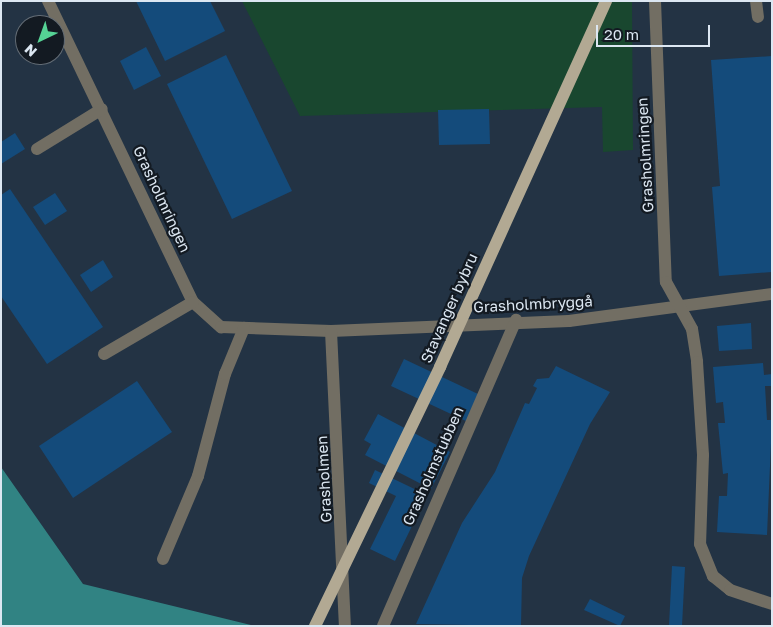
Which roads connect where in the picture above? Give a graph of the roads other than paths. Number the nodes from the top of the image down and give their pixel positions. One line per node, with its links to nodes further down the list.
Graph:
1 (48, 1): 6 (street, Grasholmringen)
2 (606, 1): 17 (main road, Stavanger bybru, bridge)
3 (655, 1): 10 (street, Grasholmringen)
4 (756, 1): 5 (street)
5 (758, 17)
6 (102, 109): 7 (street); 9 (street, Grasholmringen)
7 (37, 149)
8 (772, 294): 10 (street, Grasholmbryggå)
9 (193, 302): 12 (street, Grasholmringen); 14 (street)
10 (676, 305): 11 (street, Grasholmbryggå); 16 (street)
11 (516, 320): 13 (street, Grasholmbryggå); 19 (street, Grasholmstubben)
12 (244, 328): 13 (street, Grasholmringen); 15 (street)
13 (331, 331): 18 (street, Grasholmen)
14 (104, 354)
15 (163, 559)
16 (772, 604)
17 (315, 626)
18 (345, 626)
19 (383, 626)

